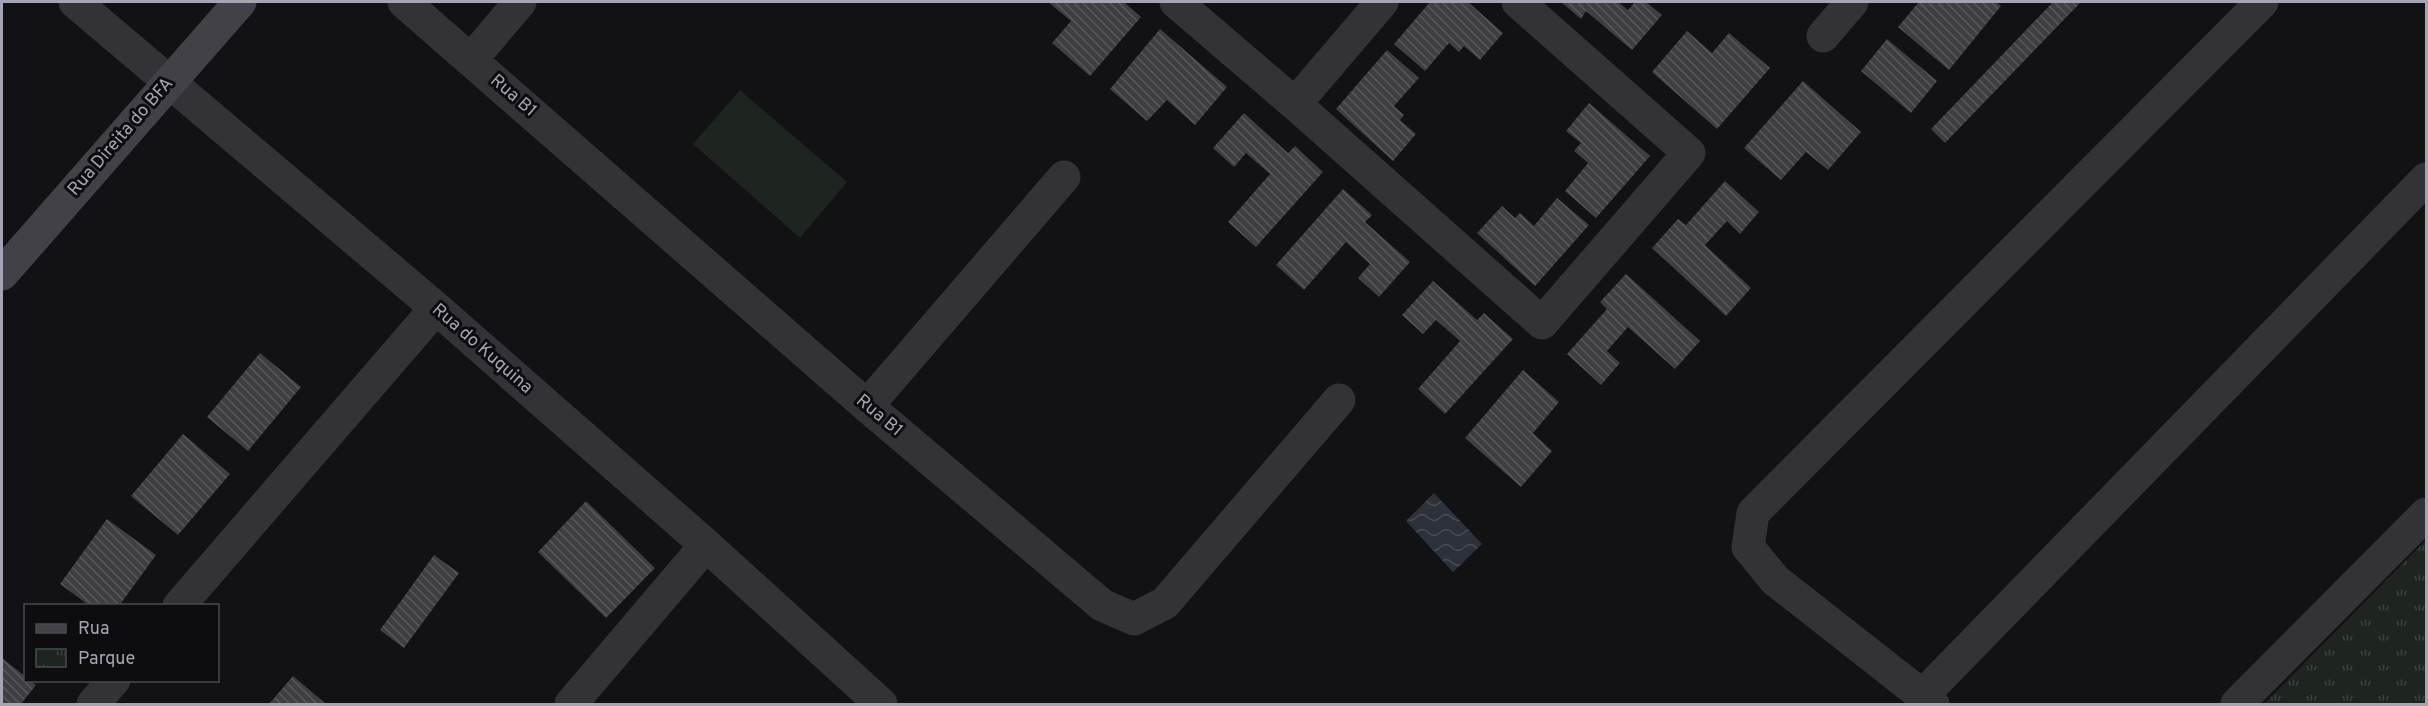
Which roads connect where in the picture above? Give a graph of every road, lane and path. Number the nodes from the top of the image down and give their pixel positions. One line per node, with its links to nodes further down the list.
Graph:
1 (75, 2): 12 (street, Rua do Kuquina)
2 (240, 2): 12 (main road, Rua Direita do BFA)
3 (404, 2): 11 (street, Rua B1)
4 (520, 2): 11 (street)
5 (1176, 2): 13 (street)
6 (1382, 2): 13 (street)
7 (1518, 2): 13 (street)
8 (1851, 2): 10 (street)
9 (2262, 2): 24 (street)
10 (1823, 36)
11 (471, 60): 19 (street, Rua B1)
12 (169, 83): 16 (main road, Rua Direita do BFA); 17 (street, Rua do Kuquina)
13 (1295, 104)
14 (1064, 177): 19 (street)
15 (2427, 179): 24 (street)
16 (2, 274)
17 (436, 308): 21 (street, Rua do Kuquina); 22 (street)
18 (1339, 400): 19 (street, Rua B1)
19 (867, 406)
20 (2427, 514): 28 (street)
21 (706, 545): 26 (street); 27 (street, Rua do Kuquina)
22 (180, 604)
23 (113, 682): 25 (street)
24 (1928, 700)
25 (93, 705)
26 (571, 705)
27 (881, 705)
28 (2236, 705)

